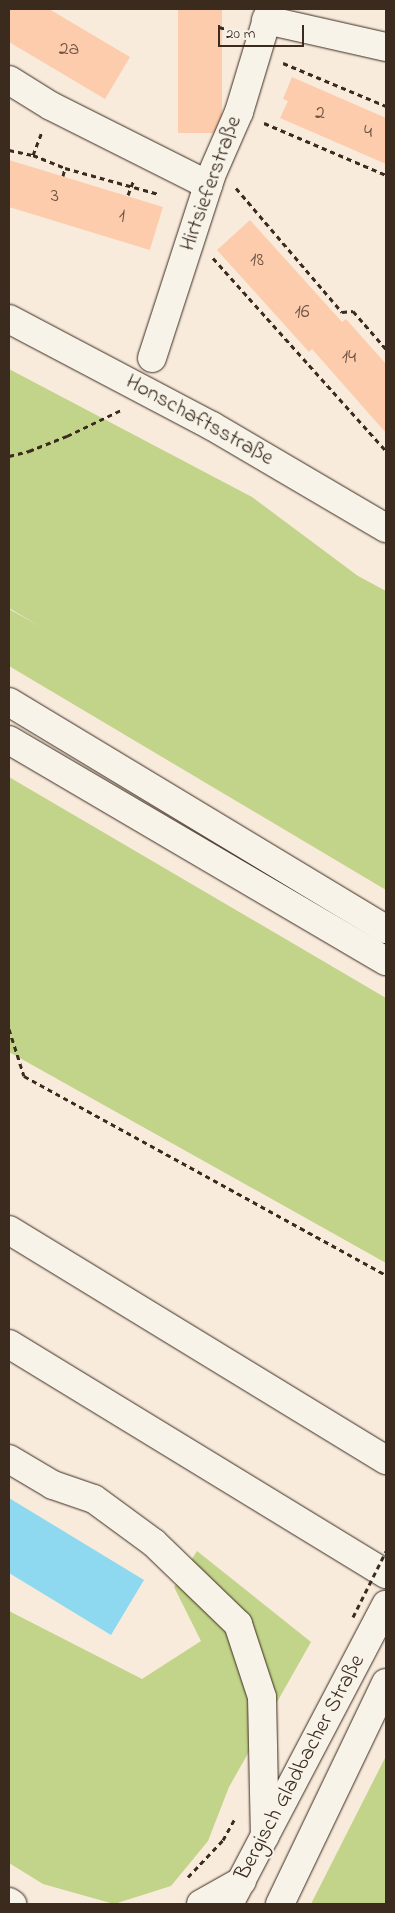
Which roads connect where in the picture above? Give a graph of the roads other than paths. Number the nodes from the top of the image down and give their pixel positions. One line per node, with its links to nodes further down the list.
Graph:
1 (268, 14): 2 (main road); 4 (main road, Hirtsieferstraße)
2 (386, 47)
3 (9, 80): 4 (main road)
4 (207, 189): 6 (main road, Hirtsieferstraße)
5 (9, 319): 7 (main road, Honschaftsstraße)
6 (152, 358)
7 (386, 528)
8 (9, 702): 10 (main road)
9 (9, 740): 11 (main road)
10 (386, 929)
11 (386, 961)
12 (9, 1230): 15 (main road)
13 (9, 1344): 16 (main road)
14 (9, 1459): 19 (main road)
15 (386, 1460)
16 (386, 1574)
17 (386, 1604): 19 (main road, Bergisch Gladbacher Straße)
18 (386, 1683): 23 (main road, Bergisch Gladbacher Straße)
19 (265, 1836): 20 (main road, Bergisch Gladbacher Straße)
20 (242, 1881): 21 (main road); 22 (main road, Bergisch Gladbacher Straße)
21 (201, 1904)
22 (229, 1904)
23 (280, 1904)

